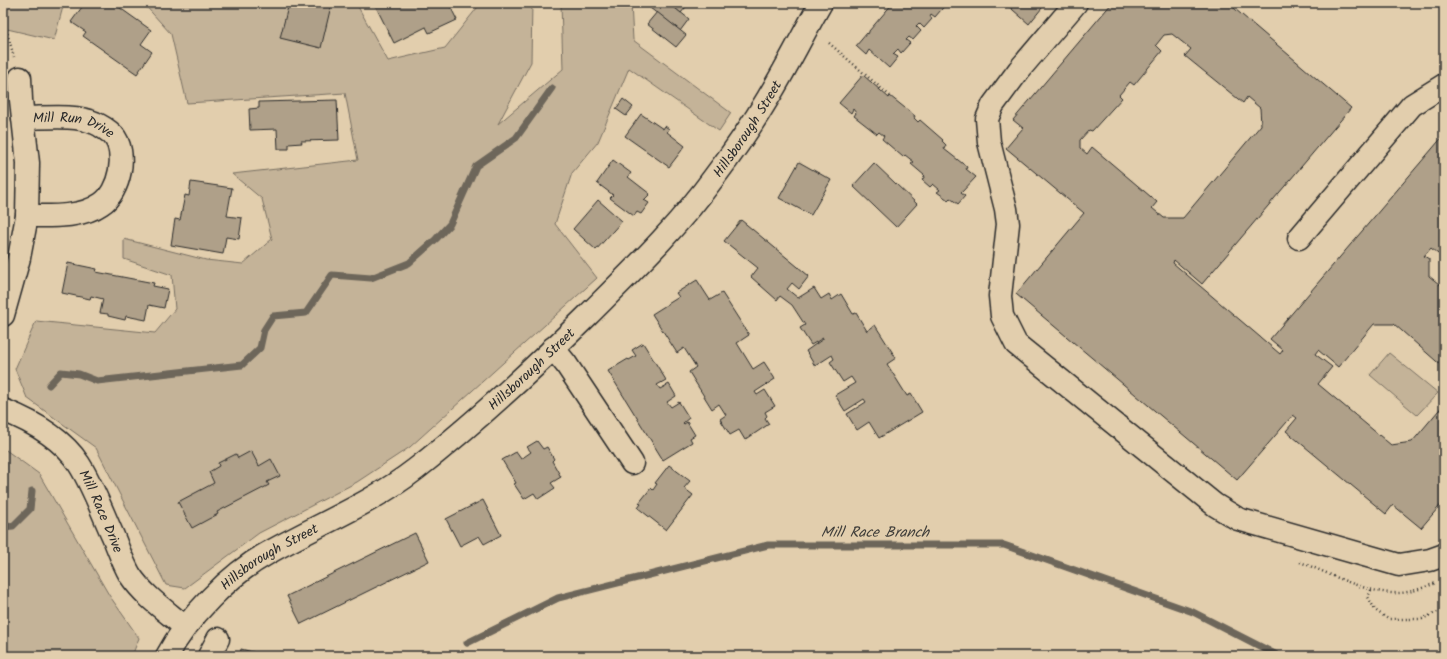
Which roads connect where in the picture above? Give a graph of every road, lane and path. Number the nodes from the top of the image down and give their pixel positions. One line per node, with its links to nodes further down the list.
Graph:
1 (821, 3): 12 (street, Hillsborough Street)
2 (1076, 3): 15 (street)
3 (3, 18): 5 (path)
4 (829, 43): 7 (path)
5 (20, 78): 8 (street, Mill Run Drive)
6 (1444, 85): 10 (street)
7 (890, 96)
8 (23, 118): 9 (street, Mill Run Drive); 9 (street, Mill Run Drive)
9 (27, 216): 11 (street, Mill Run Drive)
10 (1299, 238)
11 (3, 315)
12 (553, 348): 14 (street); 18 (street, Hillsborough Street)
13 (3, 410): 18 (street, Mill Race Drive)
14 (632, 463)
15 (1444, 555)
16 (1438, 582): 17 (path)
17 (1444, 609)
18 (185, 627): 19 (street, Hillsborough Street)
19 (167, 656)

